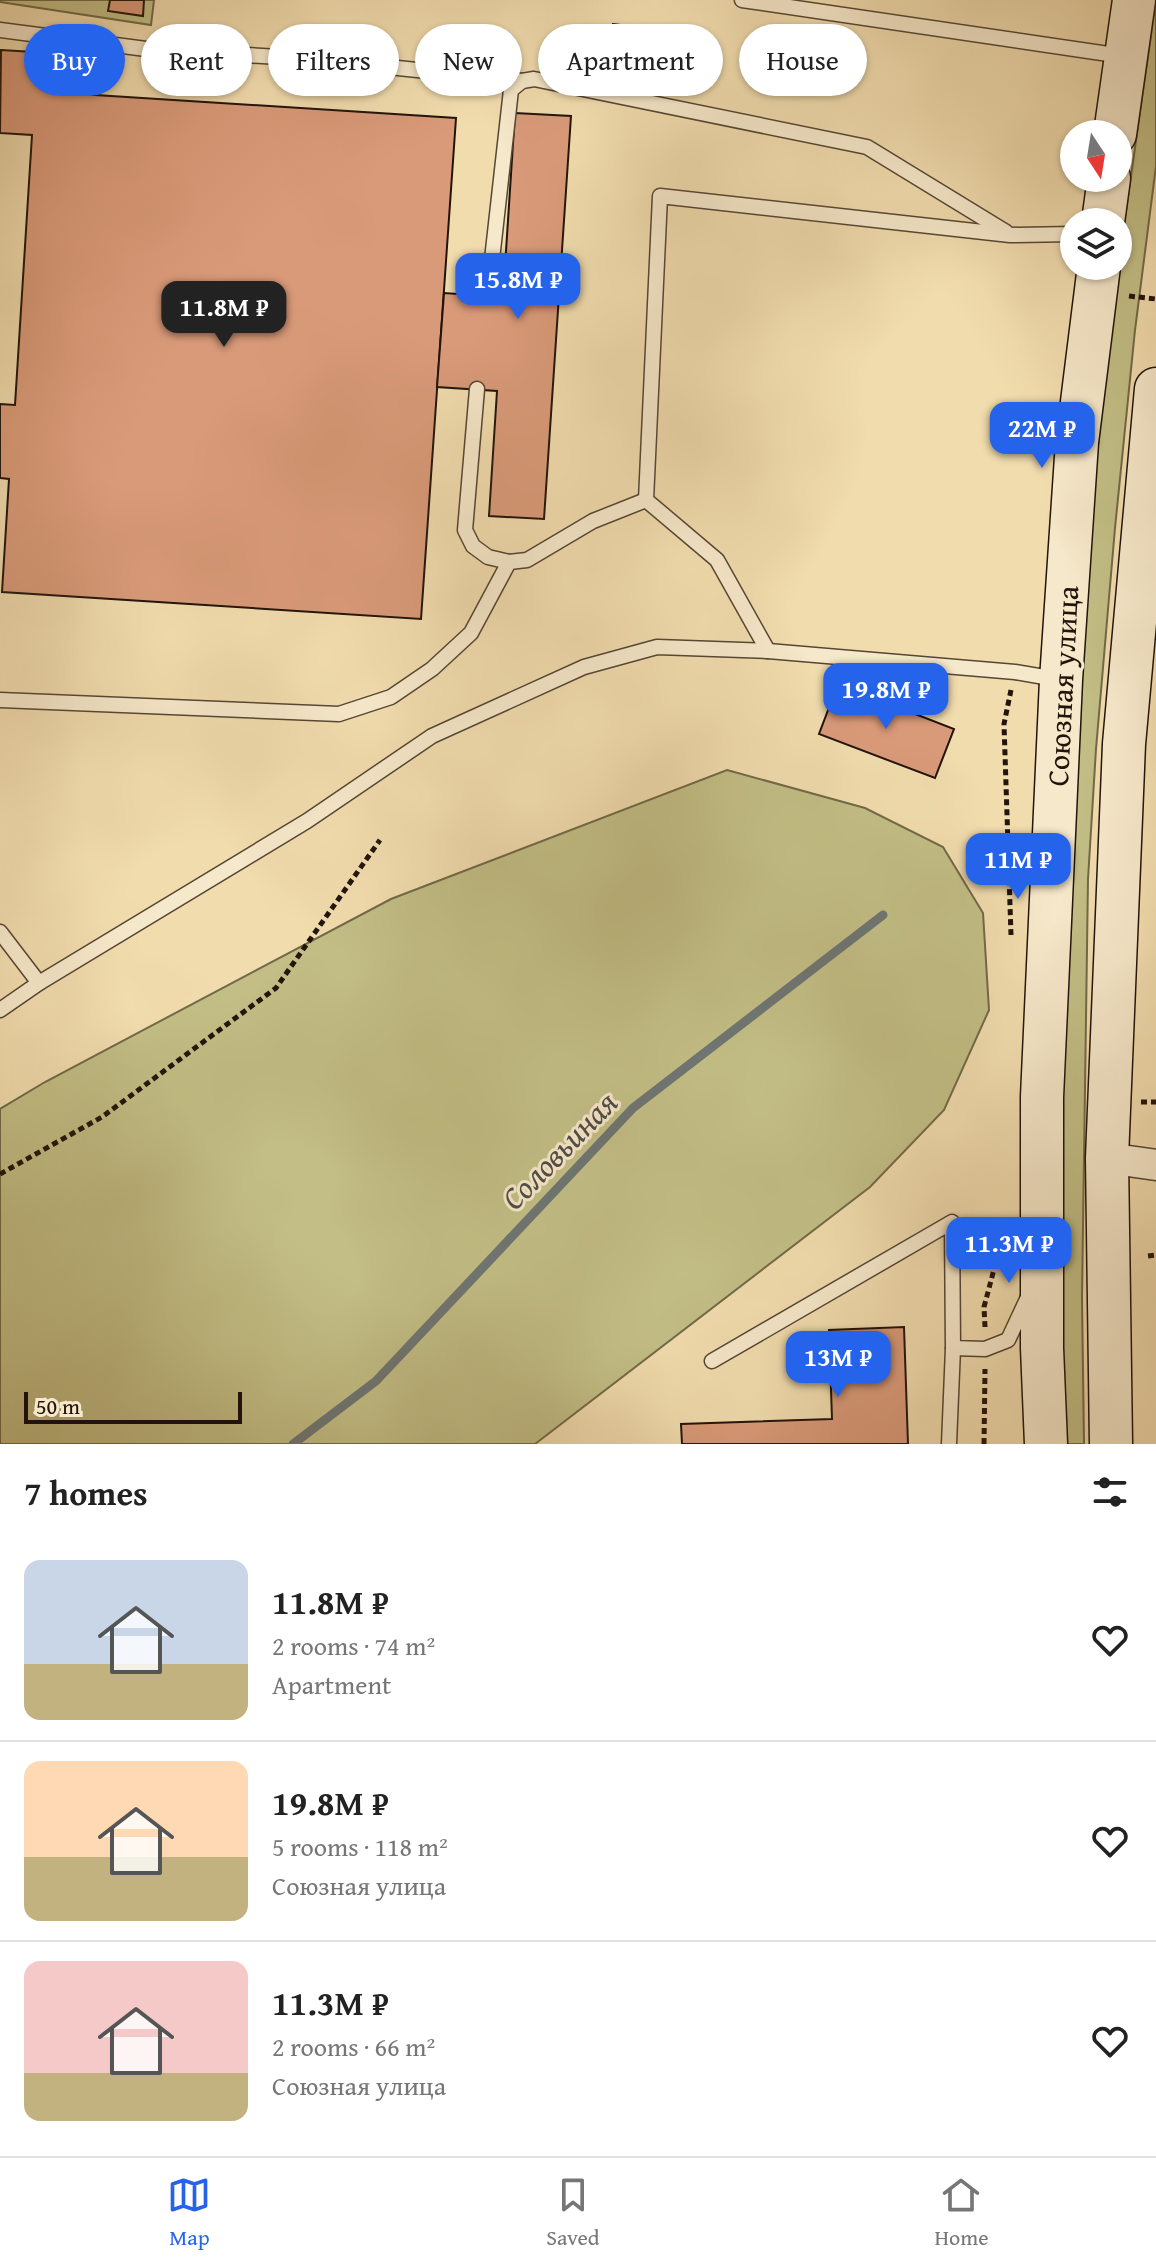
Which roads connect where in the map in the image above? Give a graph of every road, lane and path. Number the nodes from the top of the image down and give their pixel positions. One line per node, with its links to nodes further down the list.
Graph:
1 (748, 0): 4 (lane)
2 (1134, 0): 4 (main road)
3 (0, 30): 5 (lane)
4 (1126, 56): 8 (main road)
5 (415, 70)
6 (522, 81): 10 (lane)
7 (510, 96): 12 (lane)
8 (1117, 120)
9 (1060, 234): 10 (lane)
10 (1010, 235): 16 (lane)
11 (1097, 280): 19 (main road, Союзная улица)
12 (488, 295)
13 (477, 389): 17 (lane)
14 (1156, 389): 15 (main road)
15 (1156, 398): 25 (main road)
16 (646, 500): 17 (lane); 18 (lane)
17 (509, 562): 20 (lane)
18 (768, 651): 19 (lane); 23 (lane)
19 (1061, 680): 30 (main road, Союзная улица)
20 (0, 700)
21 (380, 840): 27 (path)
22 (0, 932): 23 (lane)
23 (39, 983): 24 (lane)
24 (0, 1010)
25 (1107, 1158): 26 (street); 37 (main road)
26 (1156, 1165)
27 (0, 1174)
28 (1156, 1255): 29 (path)
29 (1148, 1256)
30 (1042, 1265): 32 (lane); 36 (main road, Союзная улица)
31 (953, 1348): 32 (lane); 33 (lane); 34 (lane)
32 (985, 1349): 35 (path)
33 (712, 1361)
34 (949, 1444)
35 (984, 1444)
36 (1046, 1444)
37 (1111, 1444)

